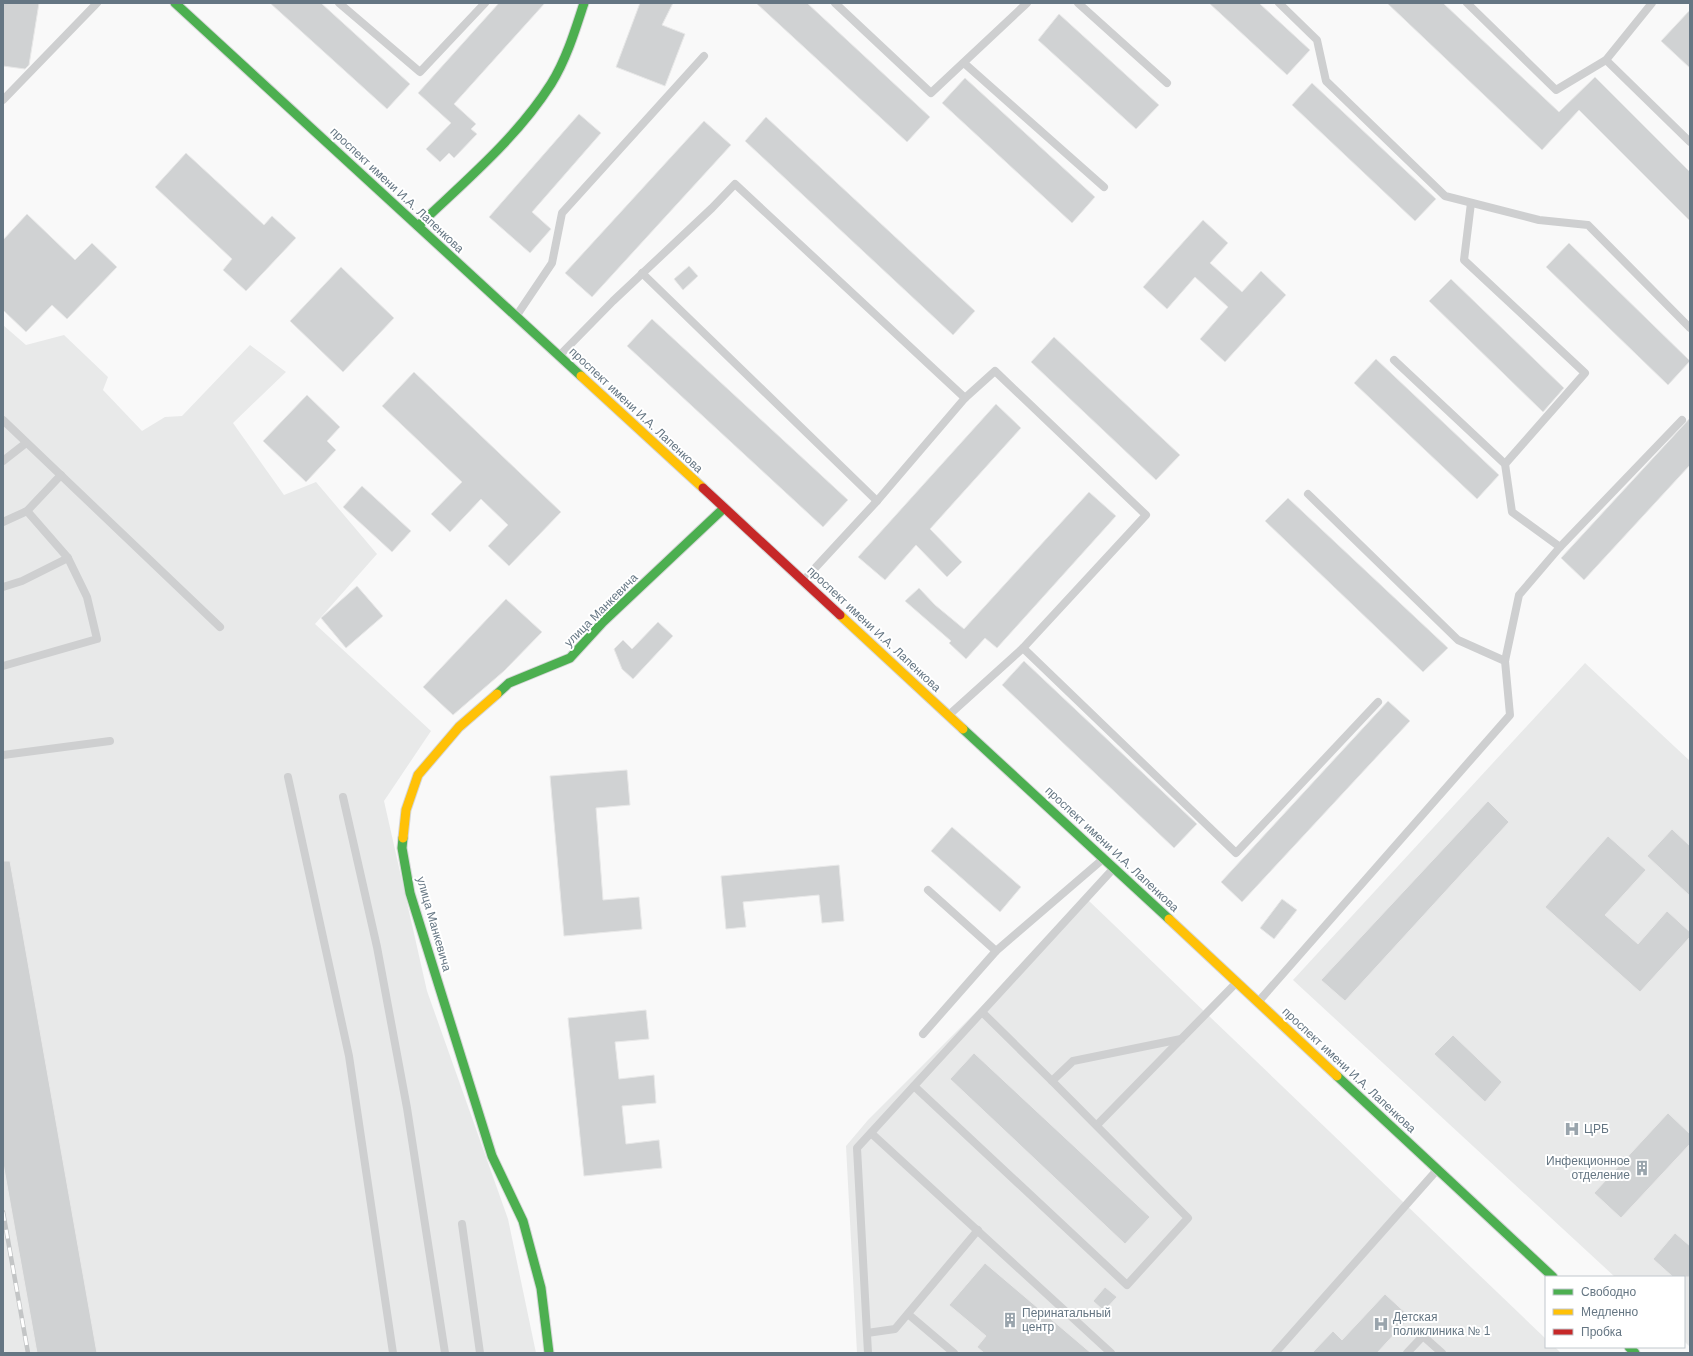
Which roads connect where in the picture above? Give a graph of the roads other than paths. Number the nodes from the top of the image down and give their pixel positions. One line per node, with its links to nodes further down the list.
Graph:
1 (97, 3): 16 (lane)
2 (175, 3): 20 (main road, проспект имени И.А. Лапенкова)
3 (339, 3): 4 (lane)
4 (485, 3)
5 (584, 3): 20 (main road)
6 (835, 3): 14 (lane)
7 (1027, 3): 14 (lane)
8 (1078, 3): 15 (lane)
9 (1279, 3): 19 (lane)
10 (1467, 3): 13 (lane)
11 (1652, 3): 13 (lane)
12 (704, 56): 22 (lane)
13 (1606, 60): 17 (lane)
14 (964, 62): 18 (lane)
15 (1167, 83)
16 (3, 100)
17 (1690, 142)
18 (1104, 187)
19 (1472, 203): 23 (lane); 31 (lane)
20 (418, 226): 22 (main road, проспект имени И.А. Лапенкова)
21 (642, 273): 24 (lane); 26 (lane); 34 (lane)
22 (516, 316): 24 (main road, проспект имени И.А. Лапенкова)
23 (1690, 328)
24 (560, 355): 35 (main road, проспект имени И.А. Лапенкова)
25 (1394, 360): 31 (lane)
26 (965, 398): 34 (lane); 43 (lane)
27 (3, 420): 29 (lane)
28 (1682, 420): 38 (lane)
29 (26, 443): 30 (lane); 32 (lane)
30 (3, 461)
31 (1505, 464): 38 (lane)
32 (61, 476): 36 (lane); 42 (lane)
33 (1308, 494): 44 (lane)
34 (877, 501): 40 (lane)
35 (723, 509): 40 (main road, проспект имени И.А. Лапенкова); 74 (main road, улица Манкевича)
36 (27, 511): 37 (lane); 39 (lane)
37 (3, 522)
38 (1560, 547): 44 (lane)
39 (68, 558): 41 (lane); 45 (lane)
40 (803, 580): 47 (main road, проспект имени И.А. Лапенкова)
41 (3, 587)
42 (220, 627)
43 (1023, 648): 46 (lane); 47 (lane)
44 (1505, 661): 57 (lane)
45 (3, 666)
46 (1378, 702)
47 (950, 715): 52 (main road, проспект имени И.А. Лапенкова)
48 (110, 741): 49 (lane)
49 (3, 755)
50 (288, 777): 71 (lane)
51 (343, 797): 72 (lane)
52 (1103, 858): 53 (main road, проспект имени И.А. Лапенкова); 55 (lane)
53 (1114, 868): 56 (main road, проспект имени И.А. Лапенкова); 58 (lane)
54 (928, 890): 55 (lane)
55 (996, 951): 59 (lane)
56 (1237, 982): 57 (main road, проспект имени И.А. Лапенкова); 60 (lane)
57 (1259, 1002): 65 (main road, проспект имени И.А. Лапенкова)
58 (982, 1012): 61 (lane); 62 (lane)
59 (923, 1034)
60 (1181, 1039): 61 (lane); 63 (lane)
61 (1052, 1081): 63 (lane)
62 (914, 1086): 63 (lane); 64 (lane)
63 (1097, 1125)
64 (871, 1132): 67 (lane); 70 (lane)
65 (1437, 1169): 68 (main road, проспект имени И.А. Лапенкова); 78 (lane)
66 (462, 1224): 73 (lane)
67 (978, 1230): 69 (lane); 77 (lane)
68 (1552, 1276)
69 (908, 1314): 70 (lane); 76 (lane)
70 (867, 1333): 75 (lane)
71 (393, 1353)
72 (445, 1353)
73 (480, 1353)
74 (549, 1353)
75 (868, 1353)
76 (954, 1353)
77 (1111, 1353)
78 (1275, 1353)
79 (1407, 1353): 80 (lane)
80 (1442, 1353)

